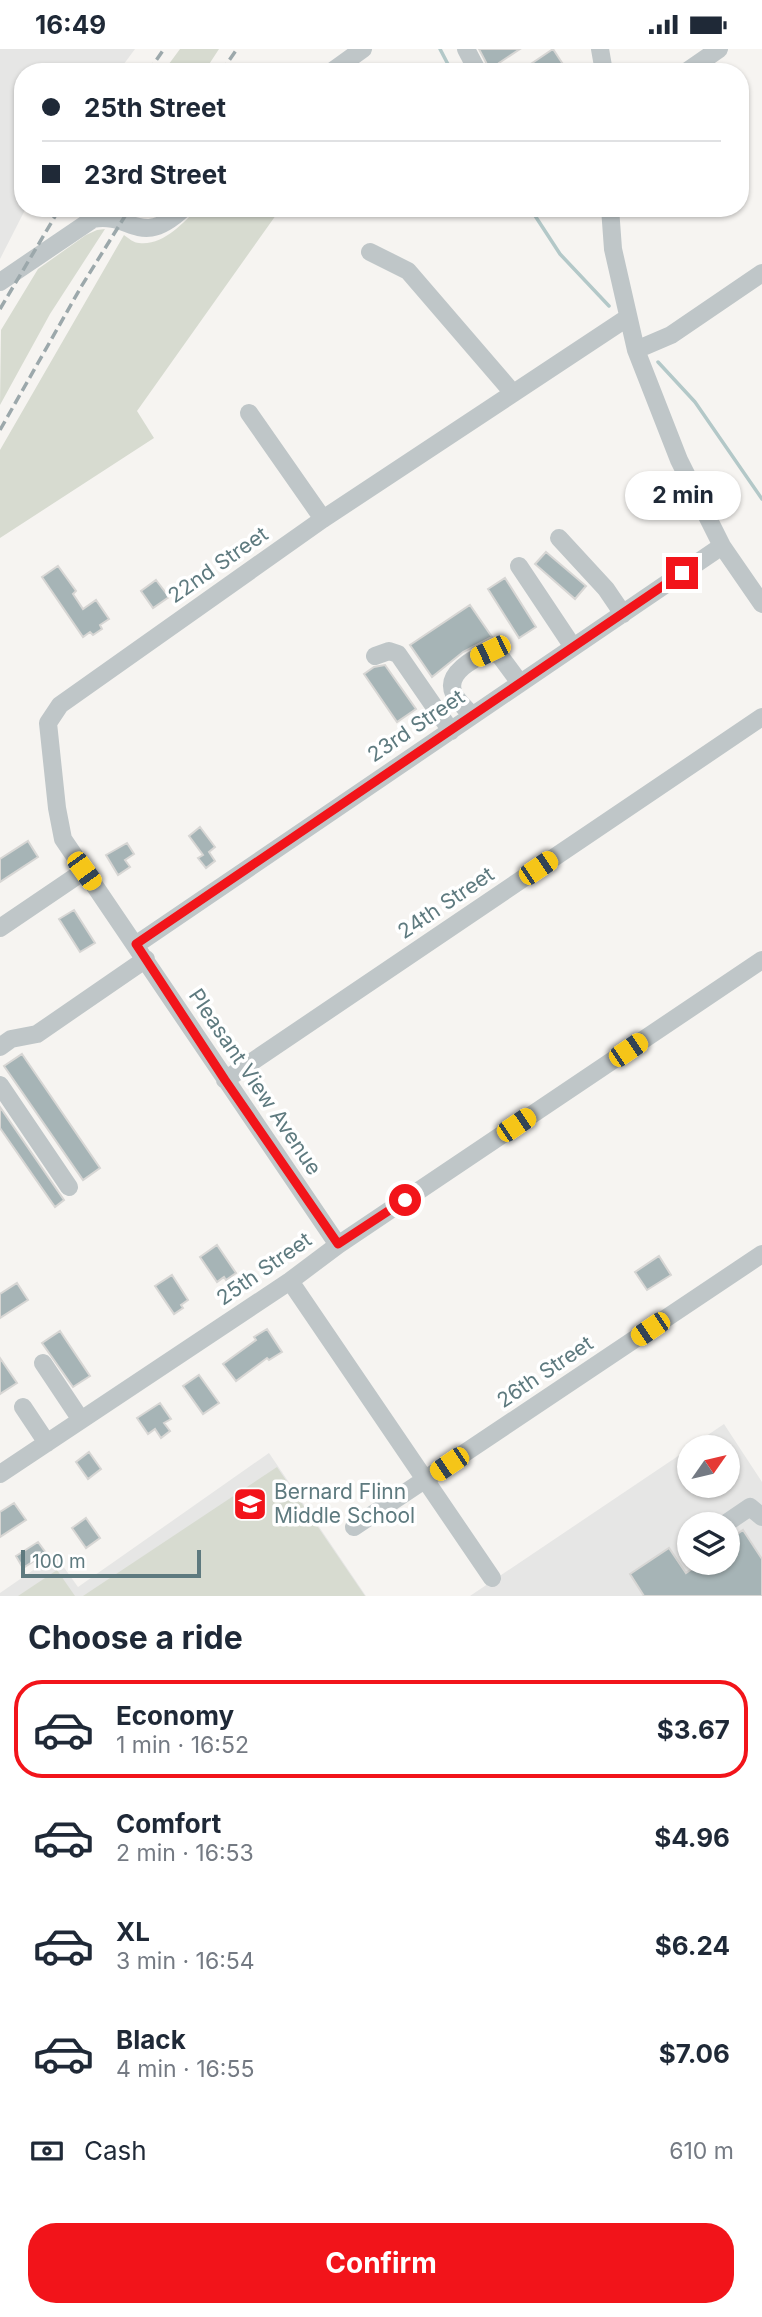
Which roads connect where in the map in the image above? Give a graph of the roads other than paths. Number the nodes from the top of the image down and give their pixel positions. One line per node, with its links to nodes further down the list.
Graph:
1 (363, 49): 3 (street)
2 (719, 49): 4 (street)
3 (344, 63)
4 (699, 63)
5 (175, 217): 9 (street)
6 (611, 217): 10 (street)
7 (370, 252): 12 (street)
8 (762, 273): 11 (street)
9 (0, 282)
10 (627, 318): 11 (street); 12 (street, 22nd Street)
11 (636, 350): 16 (street)
12 (513, 393): 14 (street, 22nd Street)
13 (249, 413): 14 (street)
14 (323, 519): 26 (street, 22nd Street)
15 (559, 538): 19 (street)
16 (722, 546): 18 (street); 19 (street, 23rd Street)
17 (519, 566): 20 (street)
18 (762, 604)
19 (623, 614): 20 (street, 23rd Street)
20 (573, 647): 22 (street, 23rd Street)
21 (374, 656): 25 (street)
22 (520, 683): 23 (street, 23rd Street); 23 (street)
23 (472, 716): 25 (street, 23rd Street)
24 (762, 717): 31 (street, 24th Street)
25 (451, 731): 28 (street, 23rd Street)
26 (84, 871): 27 (street); 28 (street, 22nd Street)
27 (0, 928)
28 (141, 952): 30 (street, 23rd Street); 31 (street, Pleasant View Avenue)
29 (762, 960): 34 (street, 25th Street)
30 (0, 1047)
31 (225, 1080): 34 (street, Pleasant View Avenue)
32 (0, 1085): 33 (street)
33 (69, 1187)
34 (338, 1244): 36 (street, 25th Street)
35 (762, 1254): 42 (street, 26th Street)
36 (290, 1281): 39 (street, 25th Street); 42 (street)
37 (43, 1363): 39 (street)
38 (23, 1407): 40 (street)
39 (81, 1420): 40 (street, 25th Street)
40 (47, 1443): 41 (street, 25th Street)
41 (0, 1474)
42 (426, 1479): 45 (street, 26th Street); 46 (street)
43 (740, 1514): 44 (street)
44 (762, 1517)
45 (354, 1527)
46 (492, 1578)

